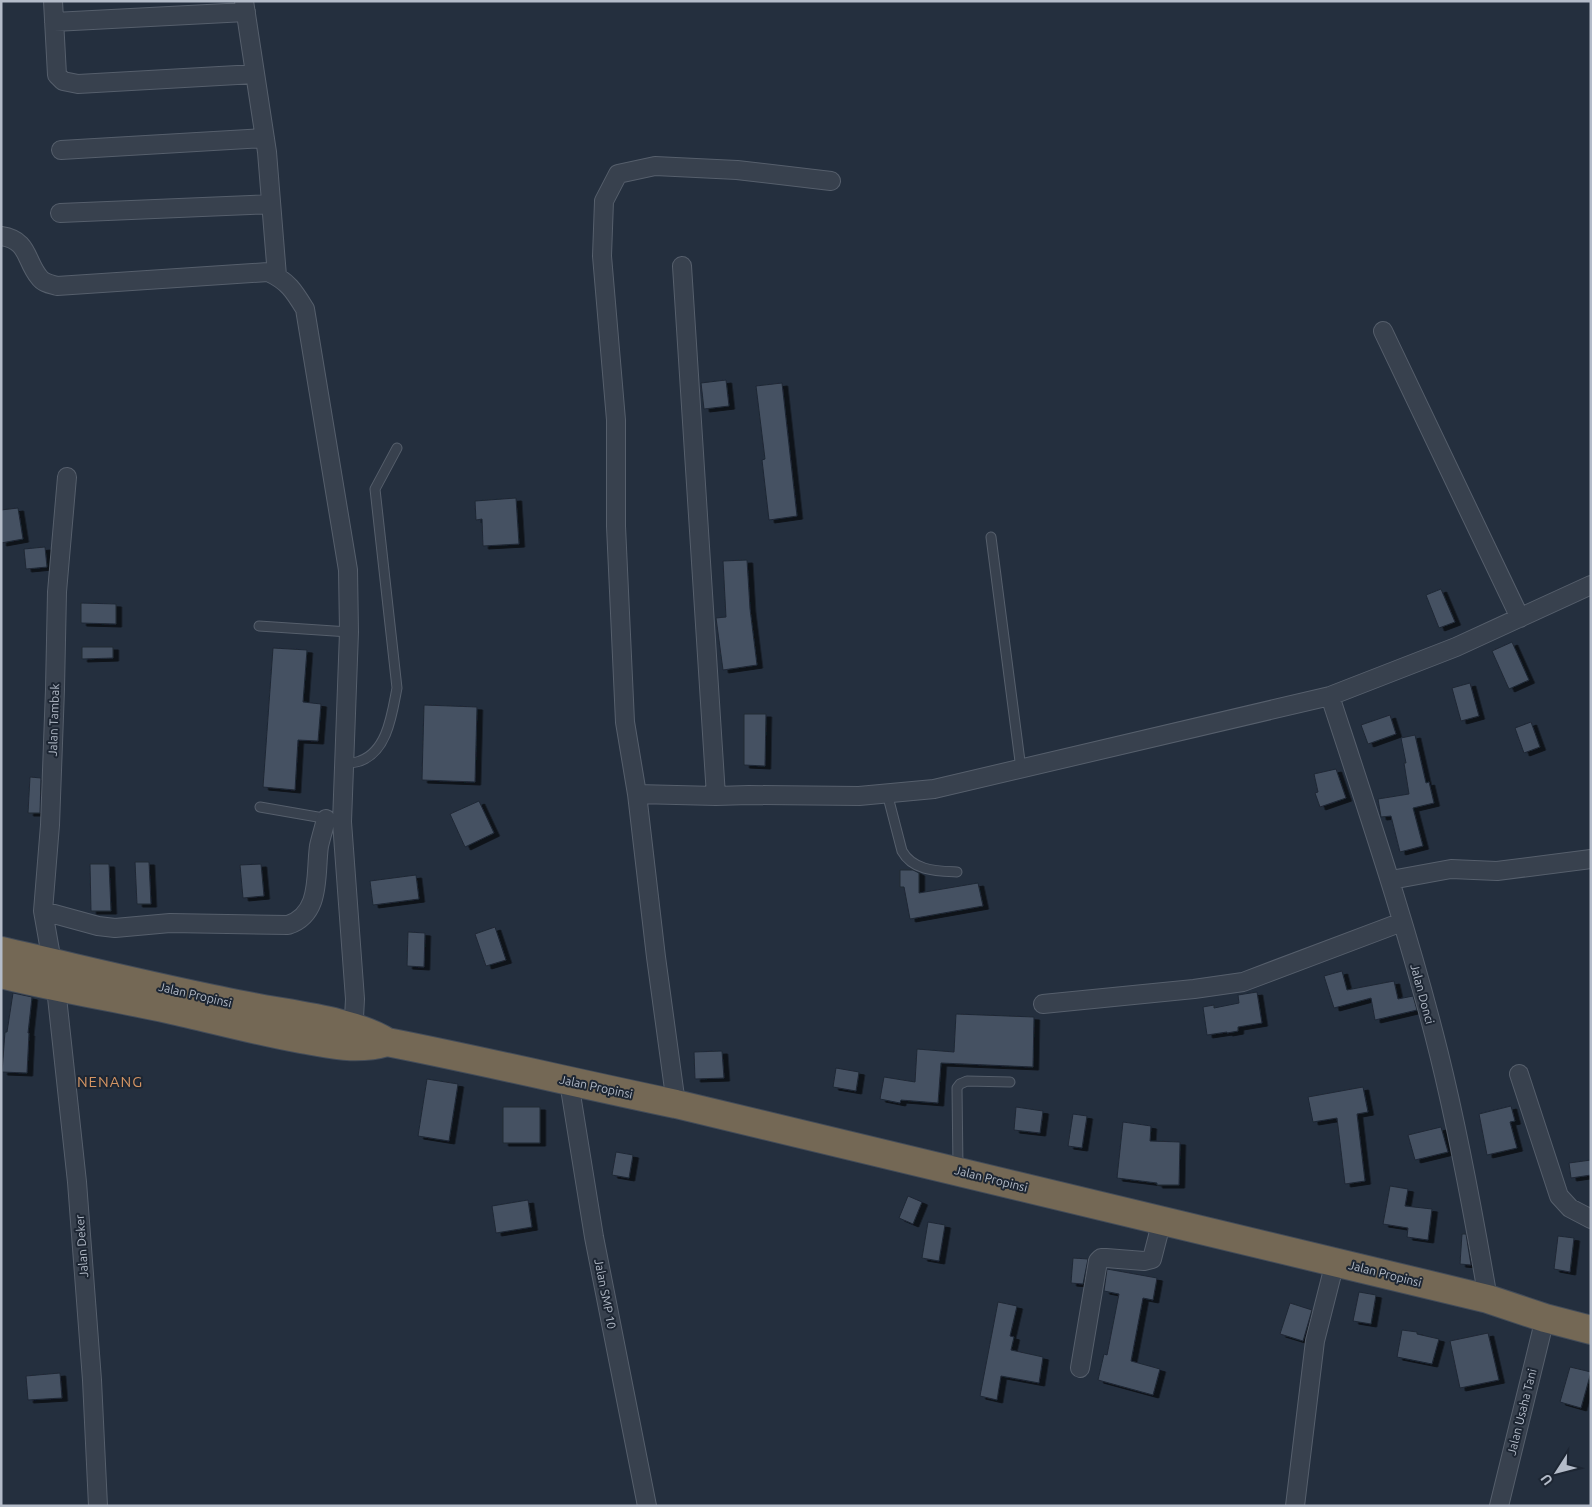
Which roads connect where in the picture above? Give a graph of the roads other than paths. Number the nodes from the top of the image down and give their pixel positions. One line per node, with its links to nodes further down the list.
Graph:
1 (53, 1): 3 (street)
2 (245, 6): 3 (street); 4 (street)
3 (54, 22): 4 (street)
4 (255, 74): 5 (street)
5 (265, 138): 6 (street); 8 (street)
6 (61, 150)
7 (831, 181): 25 (street)
8 (271, 204): 9 (street); 12 (street)
9 (60, 213)
10 (1, 236): 12 (street)
11 (682, 266): 26 (street)
12 (277, 276): 20 (street)
13 (1383, 331): 18 (street)
14 (397, 448): 22 (lane)
15 (67, 477): 32 (street, Jalan Tambak)
16 (991, 537): 23 (lane)
17 (1591, 585): 18 (street)
18 (1520, 618): 21 (street)
19 (260, 626): 20 (lane)
20 (349, 632): 22 (street)
21 (1330, 696): 23 (street); 31 (street, Jalan Donci)
22 (344, 763): 28 (street)
23 (1021, 769): 24 (street)
24 (887, 793): 26 (street); 30 (lane)
25 (637, 794): 26 (street); 42 (street)
26 (716, 796)
27 (260, 807): 28 (lane)
28 (334, 821): 32 (street); 38 (street)
29 (1591, 859): 31 (street)
30 (957, 872)
31 (1391, 880): 33 (street, Jalan Donci)
32 (43, 911): 36 (street, Jalan Tambak)
33 (1402, 922): 37 (street); 47 (street, Jalan Donci)
34 (1, 951): 36 (highway, Jalan Propinsi)
35 (1, 974): 36 (highway)
36 (54, 975): 38 (highway, Jalan Propinsi); 51 (street, Jalan Deker)
37 (1043, 1004)
38 (353, 1038): 40 (highway, Jalan Propinsi)
39 (1519, 1074): 44 (street)
40 (569, 1082): 42 (highway, Jalan Propinsi); 52 (street, Jalan SMP 10)
41 (1010, 1082): 43 (lane)
42 (676, 1104): 43 (highway, Jalan Propinsi)
43 (958, 1171): 45 (highway, Jalan Propinsi)
44 (1591, 1219)
45 (1162, 1220): 46 (highway, Jalan Propinsi); 50 (street)
46 (1335, 1262): 47 (highway, Jalan Propinsi); 53 (street)
47 (1488, 1299): 48 (highway, Jalan Propinsi)
48 (1545, 1318): 49 (highway, Jalan Propinsi); 54 (street, Jalan Usaha Tani)
49 (1591, 1330)
50 (1080, 1368)
51 (98, 1506)
52 (647, 1506)
53 (1295, 1506)
54 (1499, 1506)

